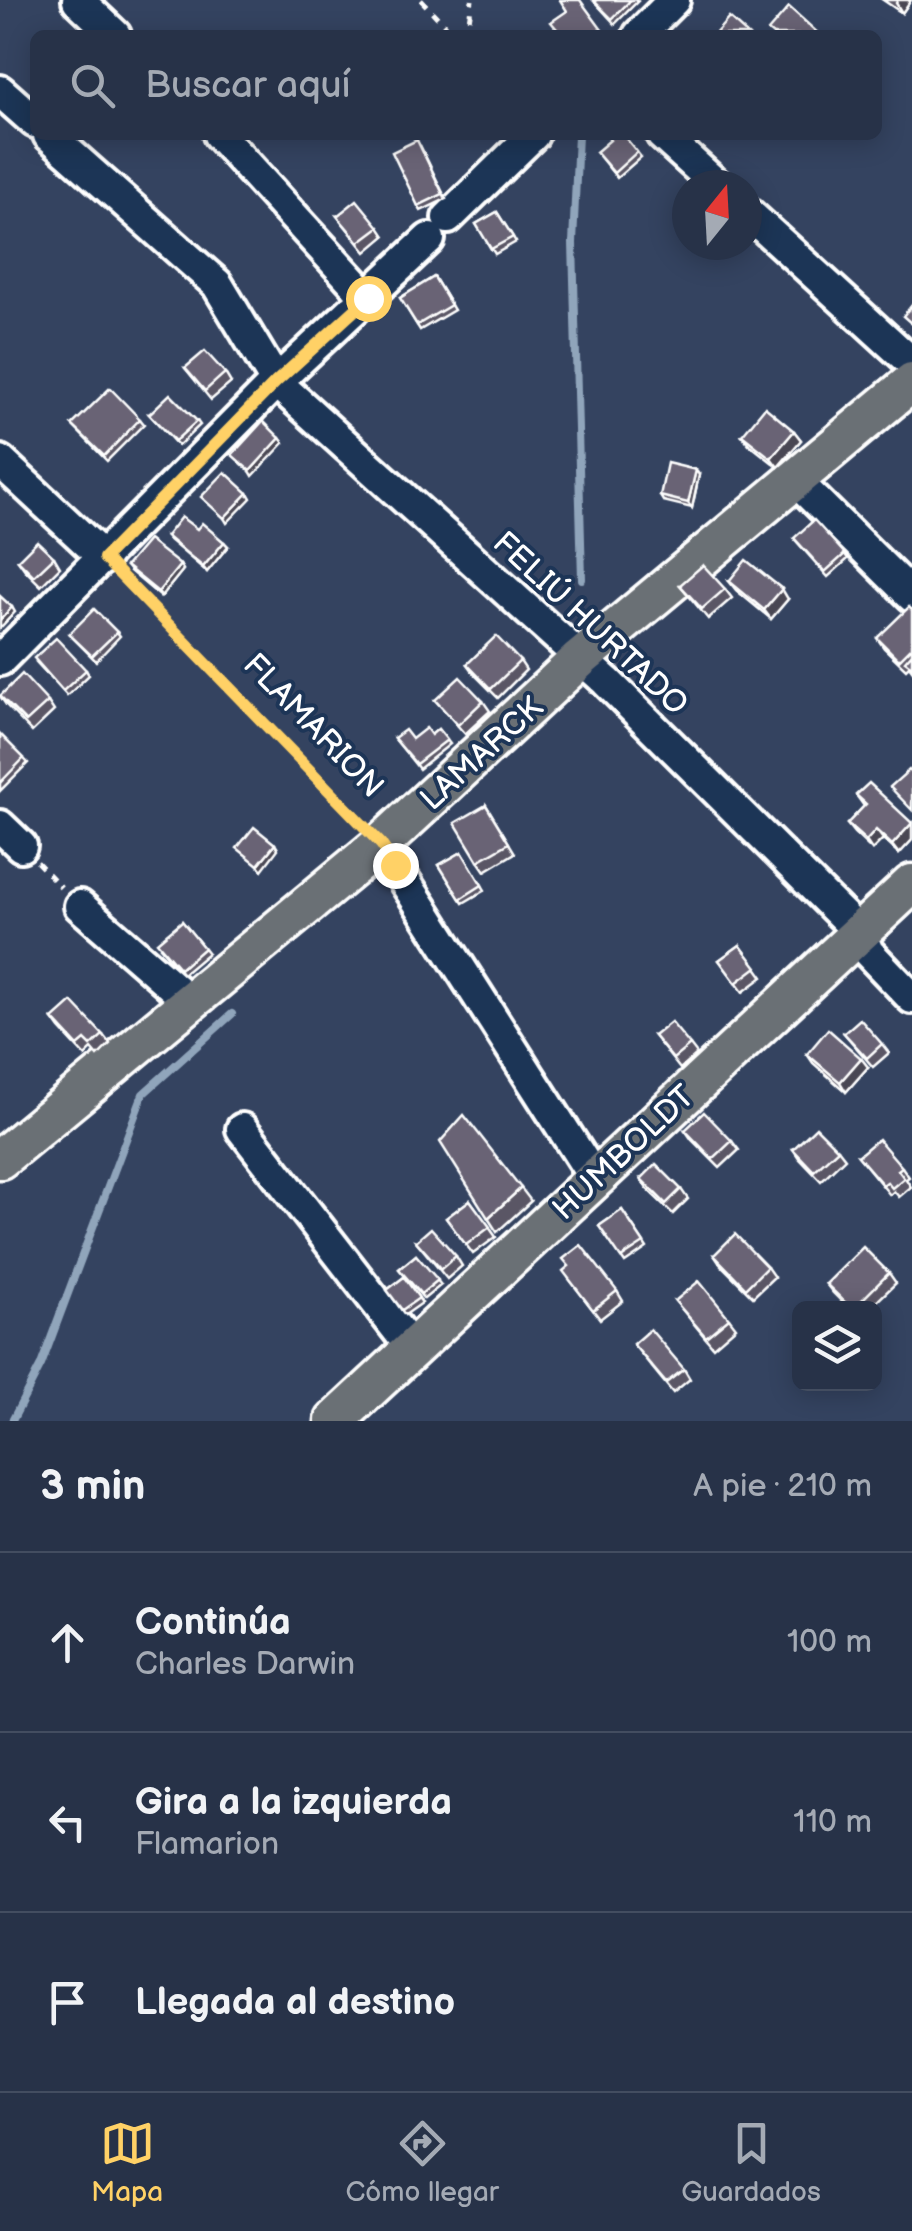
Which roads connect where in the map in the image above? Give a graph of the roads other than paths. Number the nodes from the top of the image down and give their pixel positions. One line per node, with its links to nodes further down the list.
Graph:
1 (78, 0): 3 (street)
2 (674, 0): 4 (street)
3 (110, 30)
4 (644, 30)
5 (0, 91): 6 (street)
6 (30, 118)
7 (55, 140): 15 (street, FELIÚ HURTADO)
8 (223, 140): 13 (street)
9 (528, 140): 13 (street)
10 (668, 140): 11 (street)
11 (700, 170)
12 (762, 226): 14 (street)
13 (368, 298): 15 (street)
14 (912, 363)
15 (276, 382): 19 (street); 21 (street, FELIÚ HURTADO)
16 (912, 382): 18 (main road, LAMARCK)
17 (0, 461): 19 (street)
18 (797, 482): 20 (street); 21 (main road, LAMARCK)
19 (104, 558): 22 (street)
20 (912, 596)
21 (580, 659): 23 (main road, LAMARCK); 26 (street, FELIÚ HURTADO)
22 (0, 660)
23 (381, 844): 28 (main road, LAMARCK); 31 (street, FLAMARION)
24 (912, 884): 26 (main road, HUMBOLDT)
25 (80, 906): 28 (street)
26 (859, 932): 27 (street, FELIÚ HURTADO); 31 (main road, HUMBOLDT)
27 (912, 998)
28 (190, 1002): 30 (main road, LAMARCK)
29 (242, 1129): 32 (street)
30 (2, 1153)
31 (595, 1178): 32 (main road, HUMBOLDT)
32 (411, 1346): 33 (main road, HUMBOLDT)
33 (335, 1421)

